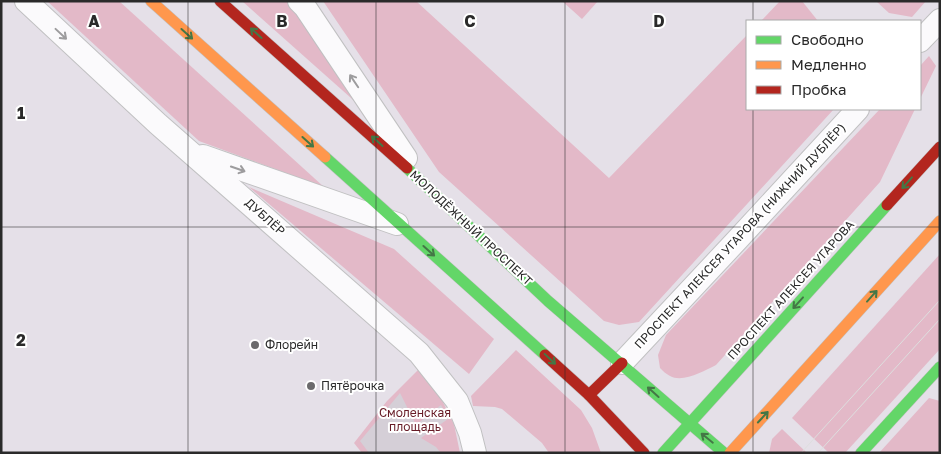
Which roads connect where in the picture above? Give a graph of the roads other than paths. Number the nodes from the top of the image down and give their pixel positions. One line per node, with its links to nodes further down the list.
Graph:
1 (26, 1): 9 (street, ДУБЛЁР, one-way to 9)
2 (151, 1): 12 (main road, one-way to 12)
3 (220, 1): 10 (main road, МОЛОДЁЖНЫЙ ПРОСПЕКТ, one-way to 3)
4 (299, 1): 10 (street, one-way to 4)
5 (940, 20): 6 (street)
6 (921, 40)
7 (857, 110): 13 (street, ПРОСПЕКТ АЛЕКСЕЯ УГАРОВА (НИЖНИЙ ДУБЛЁР))
8 (940, 147): 16 (main road, ПРОСПЕКТ АЛЕКСЕЯ УГАРОВА, one-way to 16)
9 (192, 152): 12 (street, one-way to 12); 17 (street, ДУБЛЁР)
10 (421, 180): 13 (main road, МОЛОДЁЖНЫЙ ПРОСПЕКТ)
11 (940, 221): 21 (main road, one-way to 11)
12 (400, 226): 15 (main road, one-way to 15)
13 (622, 363): 15 (main road); 16 (main road, МОЛОДЁЖНЫЙ ПРОСПЕКТ, one-way to 13)
14 (940, 367): 22 (main road)
15 (589, 396): 18 (main road)
16 (689, 424): 19 (main road, ПРОСПЕКТ АЛЕКСЕЯ УГАРОВА); 20 (main road, МОЛОДЁЖНЫЙ ПРОСПЕКТ, one-way to 16)
17 (475, 453)
18 (644, 453)
19 (663, 453)
20 (724, 453)
21 (730, 453)
22 (861, 453)

